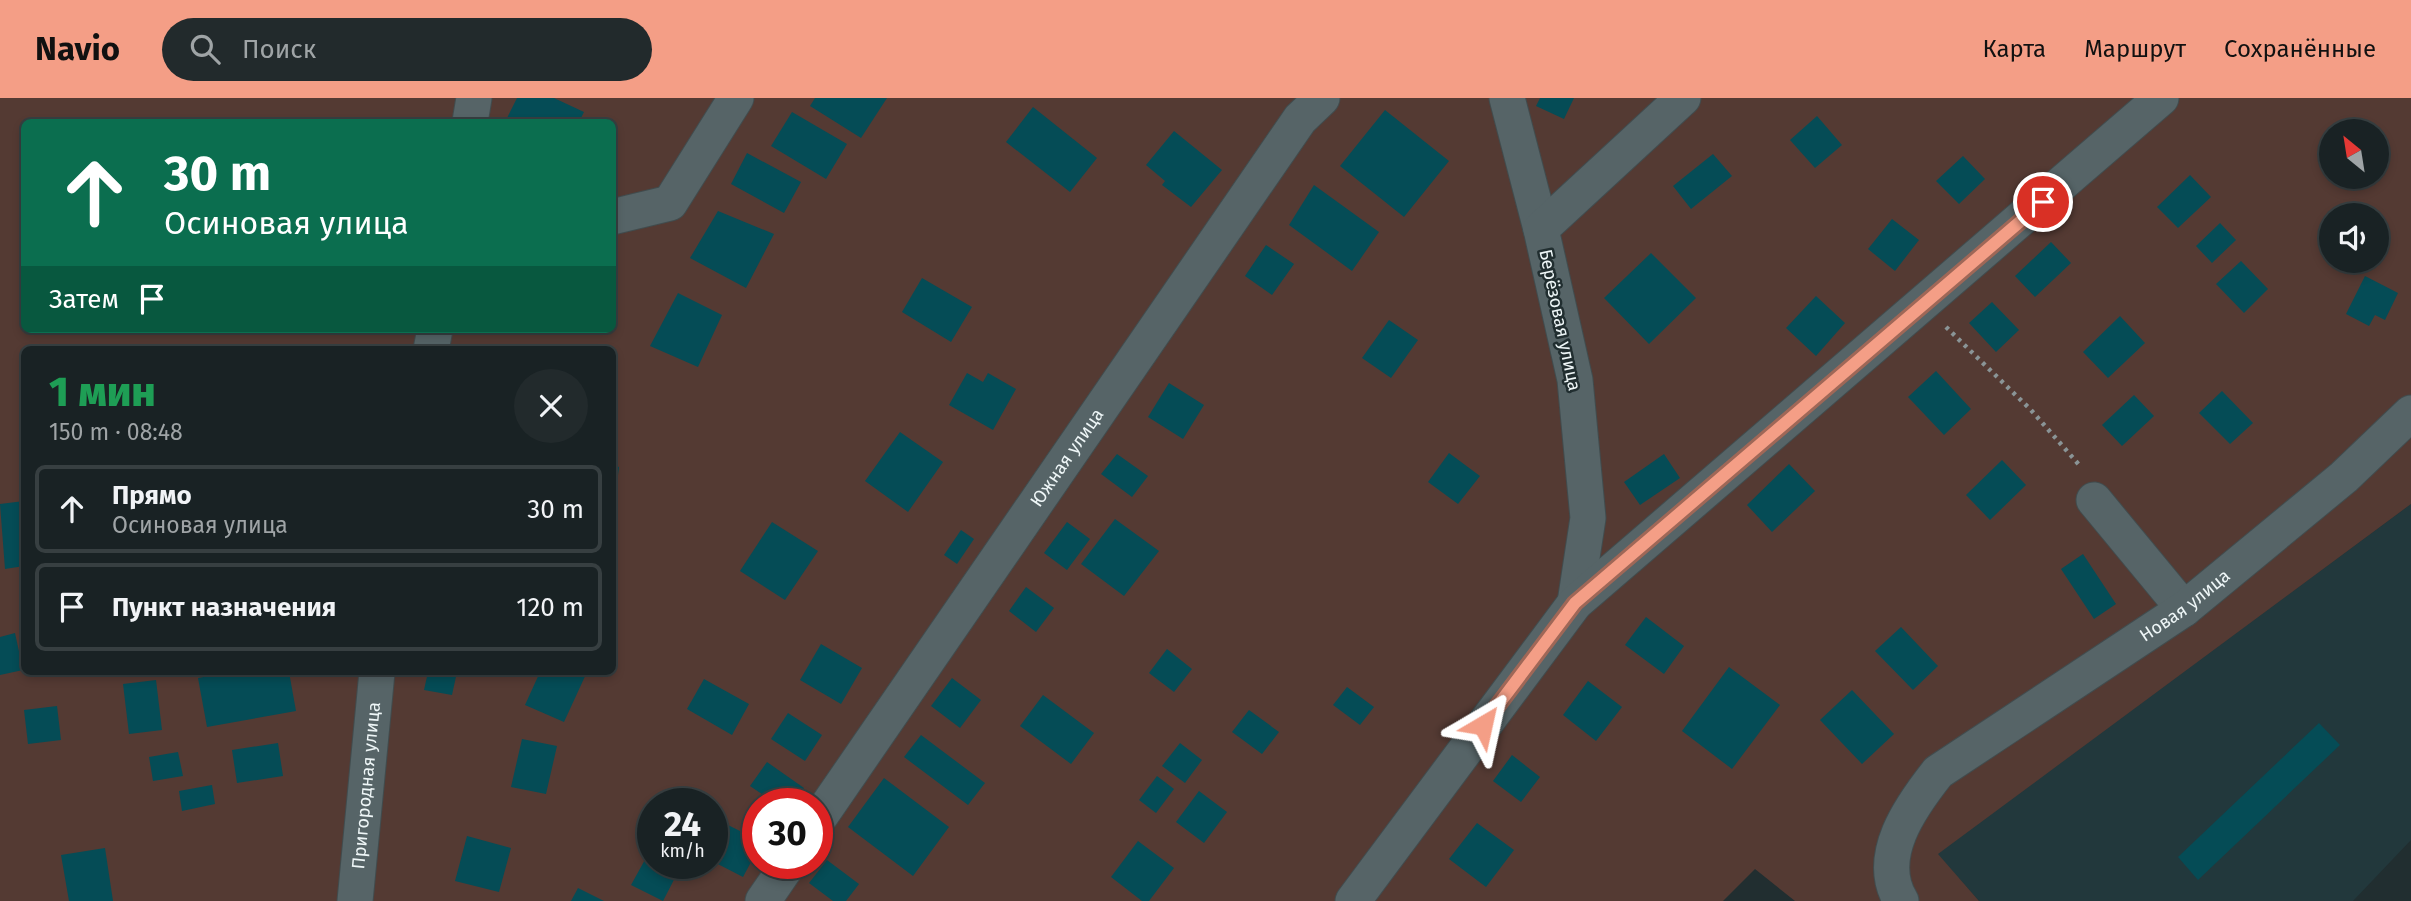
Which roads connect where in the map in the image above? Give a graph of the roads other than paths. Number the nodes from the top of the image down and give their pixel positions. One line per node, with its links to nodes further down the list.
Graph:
1 (474, 98): 7 (street)
2 (736, 98): 8 (street)
3 (1322, 98): 15 (street, Южная улица)
4 (1507, 98): 9 (street)
5 (1684, 98): 9 (street, Берёзовая улица)
6 (2161, 98): 12 (street)
7 (470, 119)
8 (616, 216)
9 (1541, 229): 12 (street, Берёзовая улица)
10 (2411, 413): 13 (street, Новая улица)
11 (2094, 500): 13 (street)
12 (1575, 603): 19 (street)
13 (2184, 609): 20 (street, Новая улица)
14 (377, 675): 17 (street, Пригородная улица)
15 (833, 798)
16 (778, 879): 18 (street)
17 (355, 901)
18 (762, 901)
19 (1353, 901)
20 (1901, 901)

